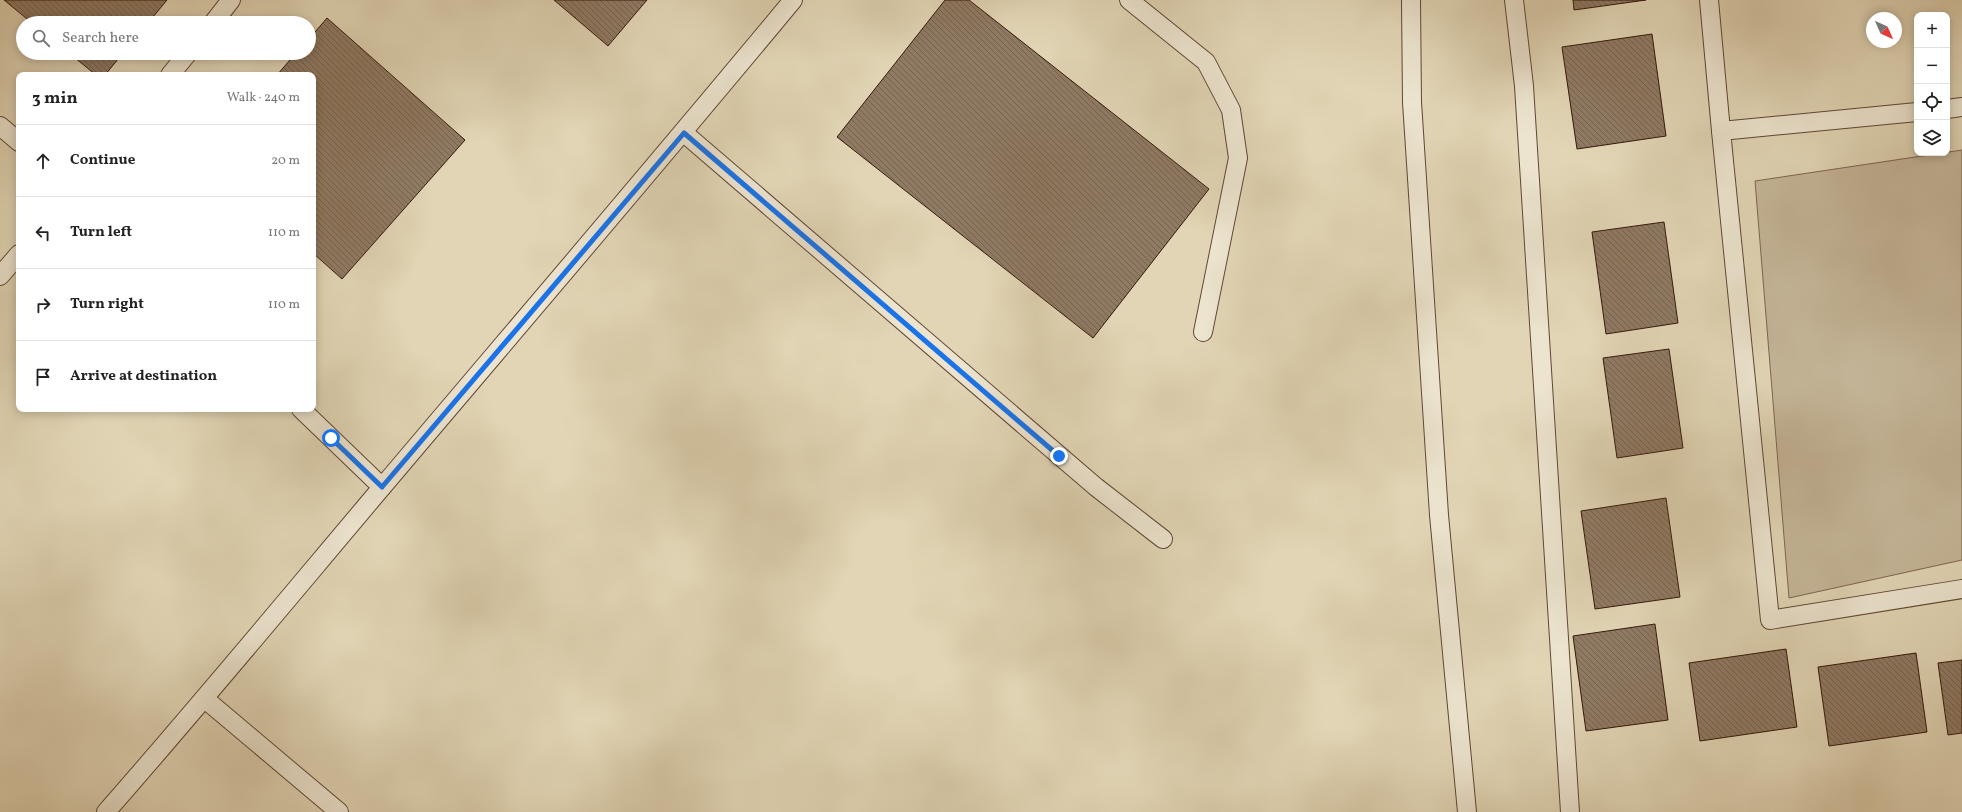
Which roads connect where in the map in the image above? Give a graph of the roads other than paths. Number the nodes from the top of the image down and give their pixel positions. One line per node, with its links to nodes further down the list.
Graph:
1 (232, 0): 7 (lane)
2 (793, 0): 15 (lane)
3 (1129, 0): 19 (lane)
4 (1411, 0): 27 (lane)
5 (1514, 0): 28 (lane)
6 (1709, 0): 14 (lane)
7 (219, 16)
8 (182, 60): 9 (lane)
9 (172, 72)
10 (1962, 107): 11 (lane)
11 (1950, 109)
12 (1914, 112): 14 (lane)
13 (0, 126): 16 (lane)
14 (1721, 132): 23 (lane)
15 (684, 133): 21 (lane); 22 (lane)
16 (16, 139)
17 (16, 257): 18 (lane)
18 (0, 276)
19 (1203, 332)
20 (304, 412): 21 (lane)
21 (382, 487): 24 (lane)
22 (1163, 539)
23 (1962, 588)
24 (205, 699): 25 (lane); 26 (lane)
25 (106, 812)
26 (339, 812)
27 (1467, 812)
28 (1570, 812)

